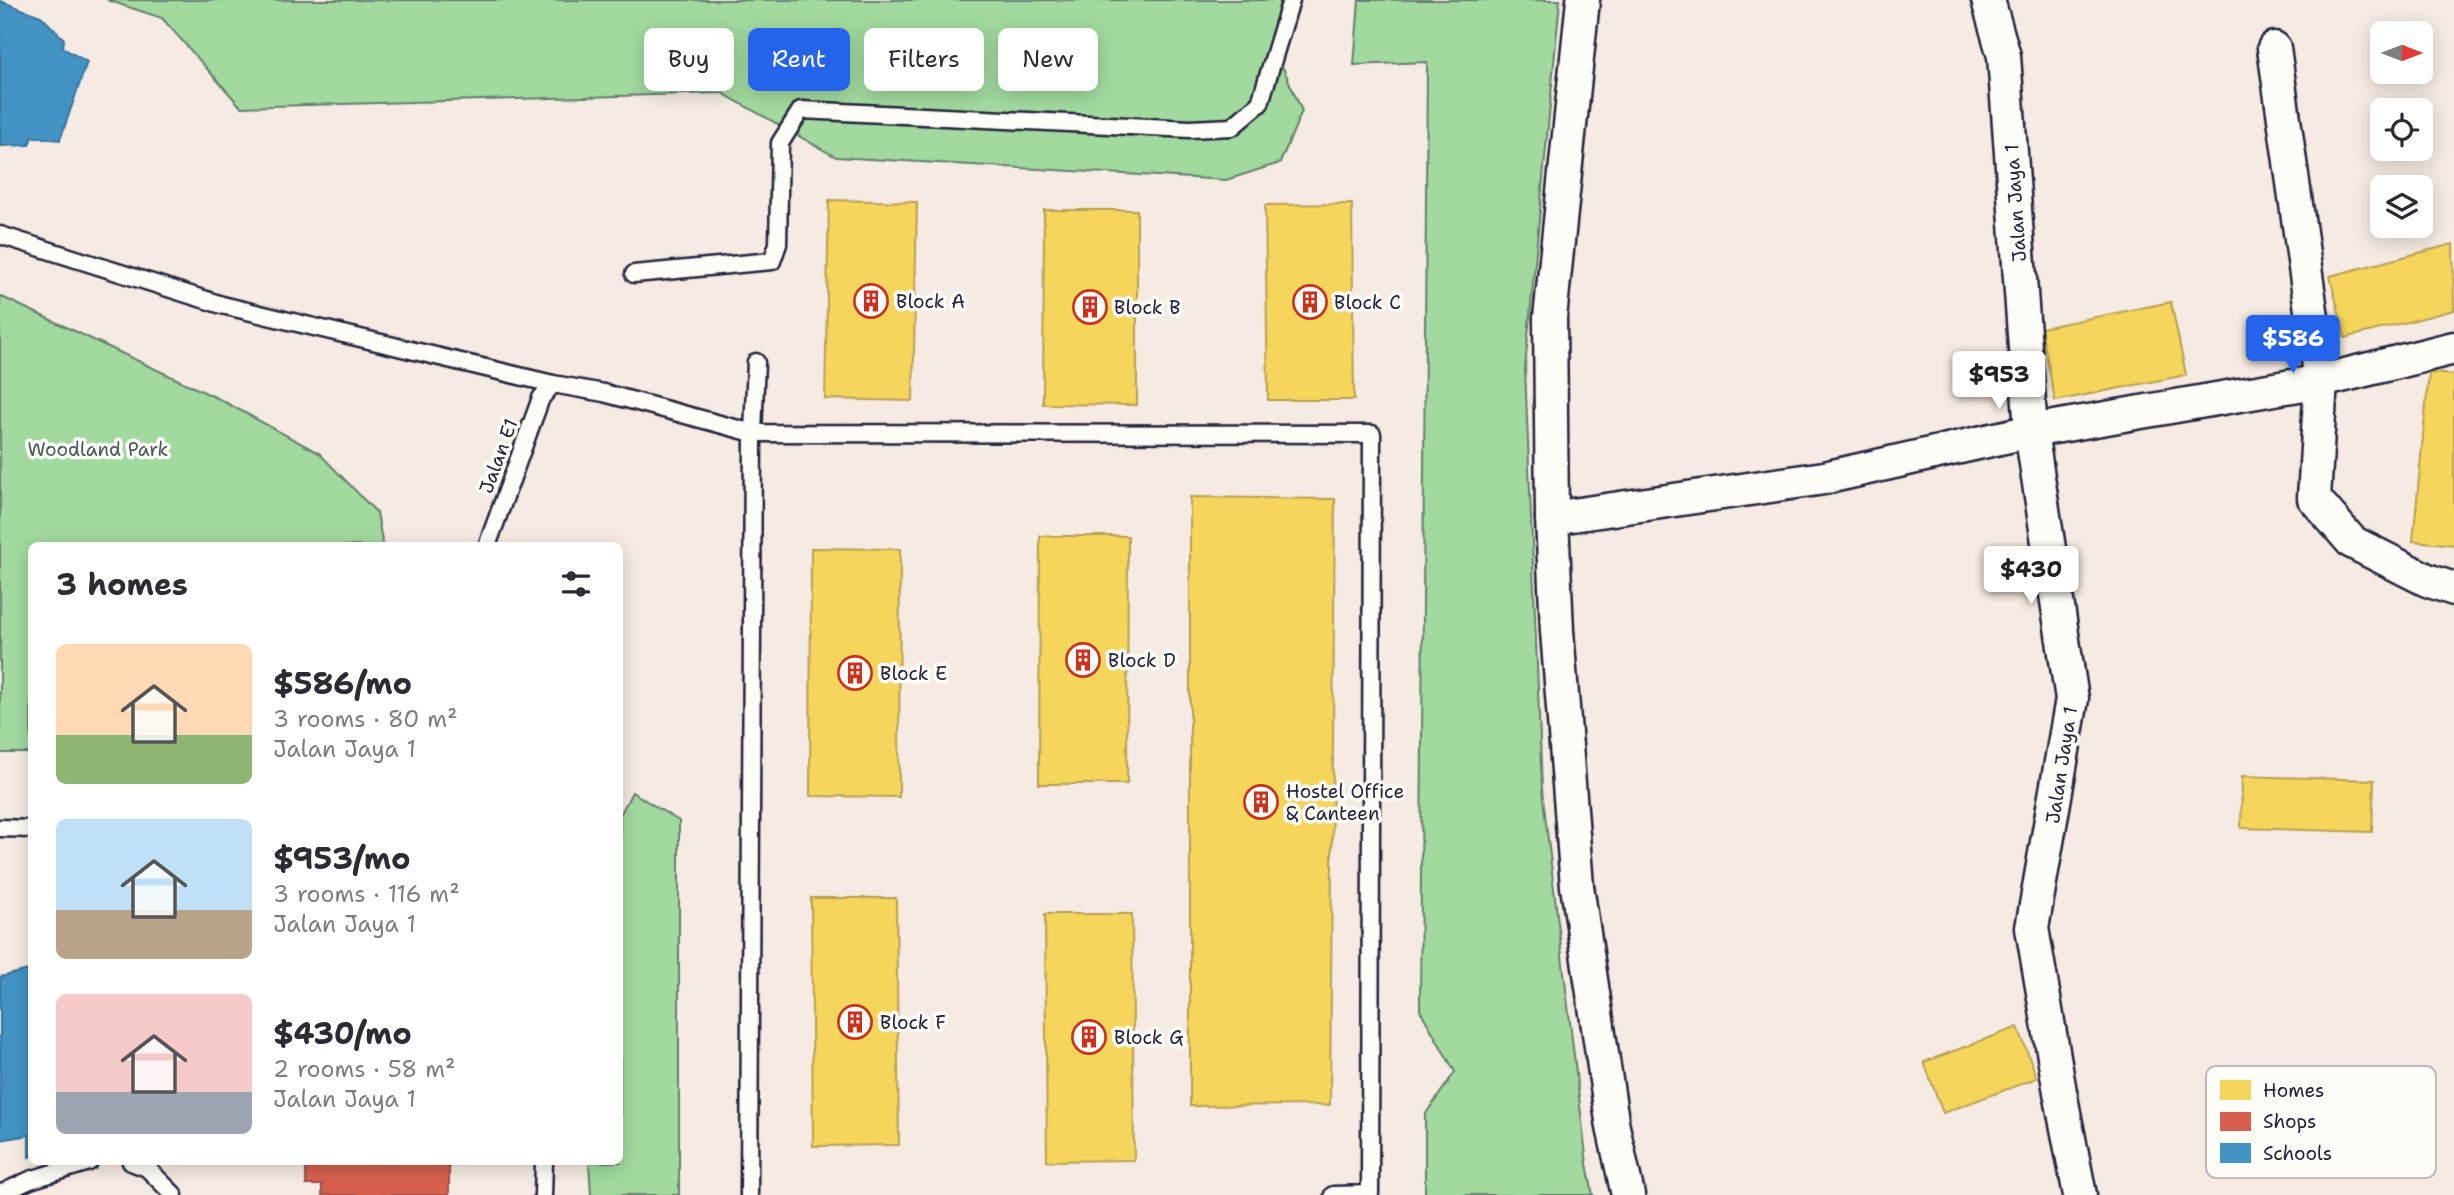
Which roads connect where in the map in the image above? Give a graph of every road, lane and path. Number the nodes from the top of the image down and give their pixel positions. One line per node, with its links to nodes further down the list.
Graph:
1 (1291, 0): 6 (lane)
2 (1583, 0): 13 (street)
3 (1988, 0): 11 (street, Jalan Jaya 1)
4 (2274, 48): 9 (street)
5 (0, 235): 10 (lane)
6 (634, 274)
7 (2454, 348): 9 (street)
8 (755, 362): 12 (lane)
9 (2321, 381): 11 (street); 15 (street)
10 (554, 384): 12 (lane); 14 (lane, Jalan E1)
11 (2031, 431): 13 (street); 27 (street, Jalan Jaya 1)
12 (753, 433): 24 (lane); 25 (lane)
13 (1552, 518): 26 (street)
14 (488, 542)
15 (2454, 589)
16 (0, 828): 17 (lane)
17 (28, 829)
18 (79, 1165): 21 (lane)
19 (139, 1165): 22 (lane)
20 (544, 1165): 23 (lane)
21 (0, 1194)
22 (174, 1195)
23 (543, 1195)
24 (749, 1195)
25 (1333, 1195)
26 (1628, 1195)
27 (2080, 1195)

